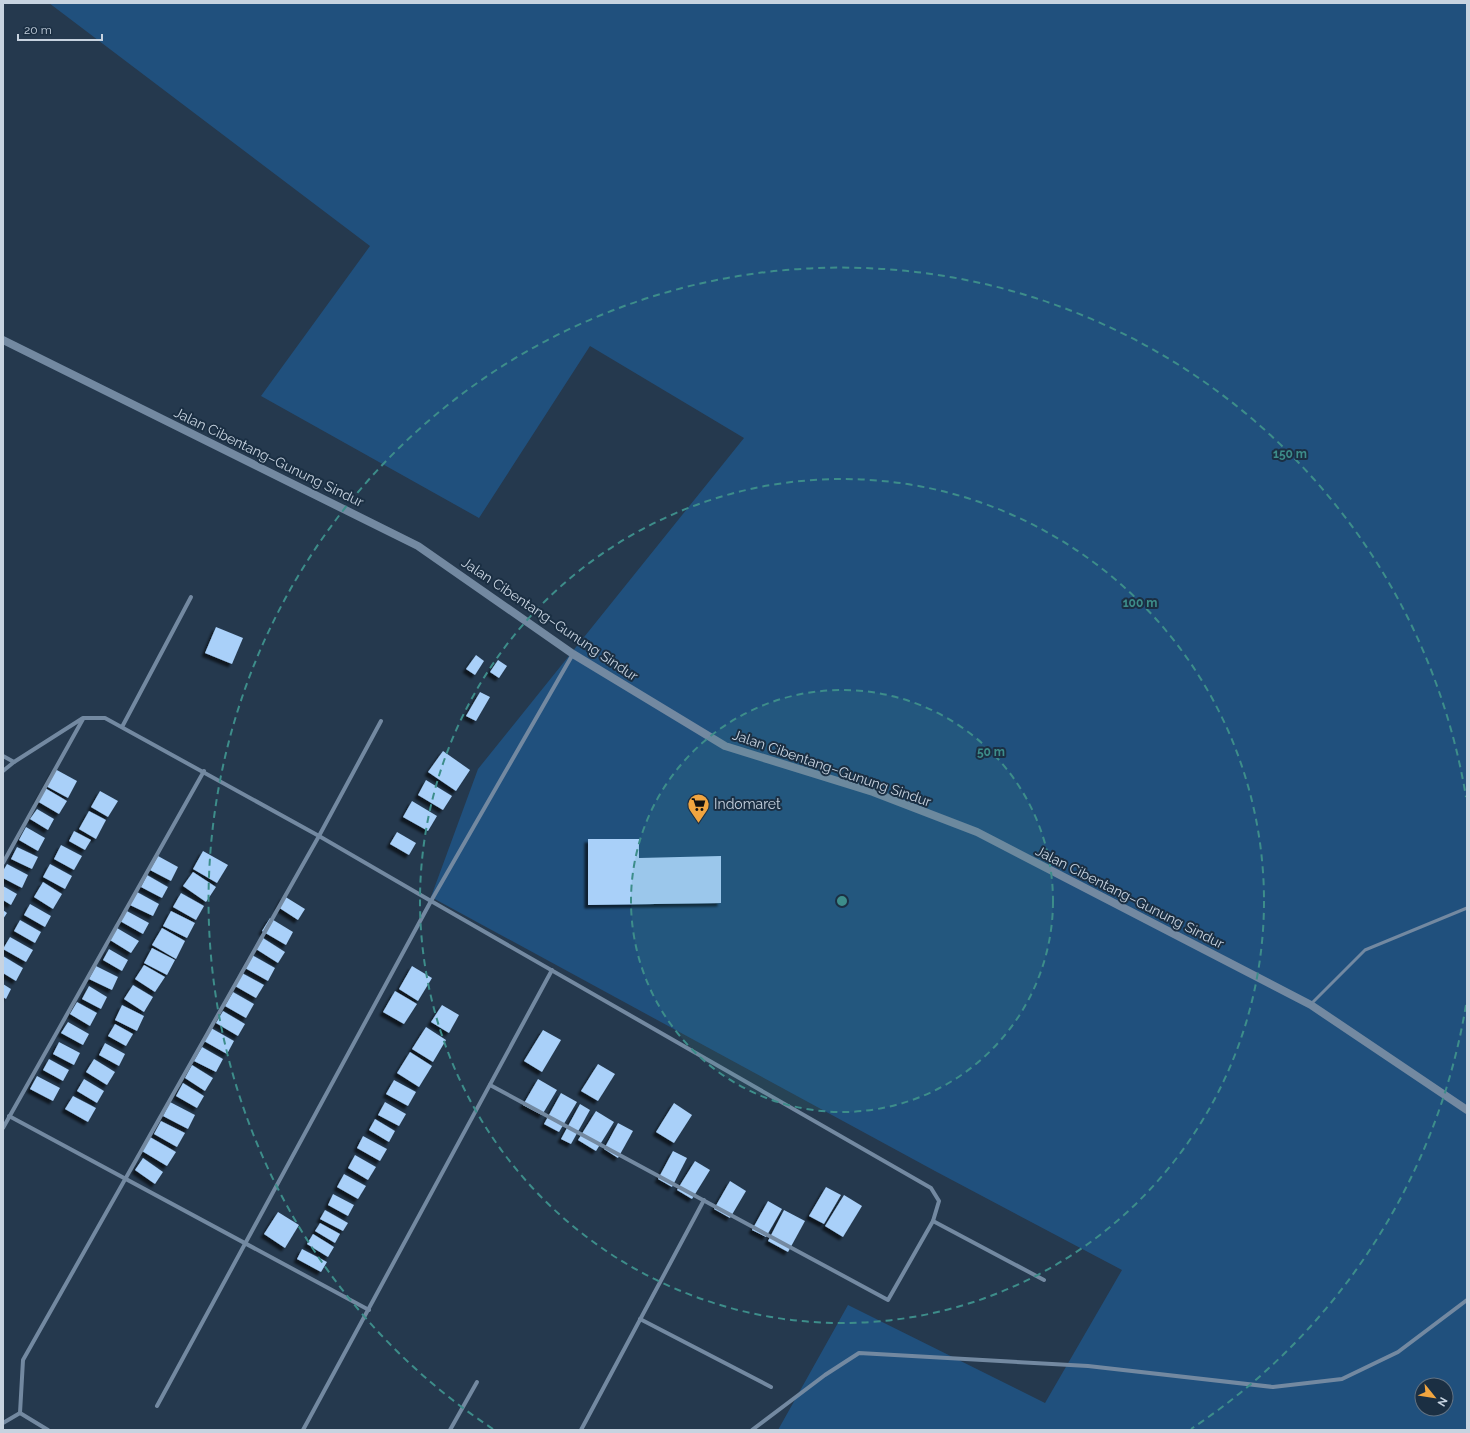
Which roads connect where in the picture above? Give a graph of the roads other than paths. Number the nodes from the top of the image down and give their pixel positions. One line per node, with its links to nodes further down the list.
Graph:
1 (3, 340): 3 (street, Jalan Cibentang–Gunung Sindur)
2 (191, 597): 6 (street)
3 (573, 654): 13 (street); 16 (street, Jalan Cibentang–Gunung Sindur)
4 (83, 718): 6 (street); 8 (street); 12 (street)
5 (381, 721): 11 (street)
6 (122, 727): 10 (street)
7 (3, 756): 8 (street)
8 (14, 762): 9 (street)
9 (3, 771)
10 (204, 771): 11 (street); 19 (street)
11 (319, 836): 13 (street); 21 (street)
12 (3, 863)
13 (431, 901): 15 (street); 24 (street)
14 (1467, 908): 16 (lane)
15 (552, 970): 17 (street); 23 (street)
16 (1311, 1005): 18 (street, Jalan Cibentang–Gunung Sindur)
17 (490, 1085): 22 (street); 27 (street)
18 (1467, 1110)
19 (10, 1116): 20 (street); 21 (street)
20 (3, 1128)
21 (126, 1178): 24 (street); 32 (street)
22 (704, 1200): 23 (street); 28 (street)
23 (933, 1222): 25 (street)
24 (245, 1243): 27 (street); 31 (street)
25 (1044, 1280)
26 (1467, 1300): 38 (street)
27 (369, 1310): 35 (street)
28 (640, 1319): 30 (street); 37 (street)
29 (476, 1382): 36 (street)
30 (771, 1387)
31 (157, 1406)
32 (20, 1413): 33 (street); 34 (street)
33 (3, 1423)
34 (48, 1430)
35 (303, 1430)
36 (450, 1430)
37 (581, 1430)
38 (752, 1430)

